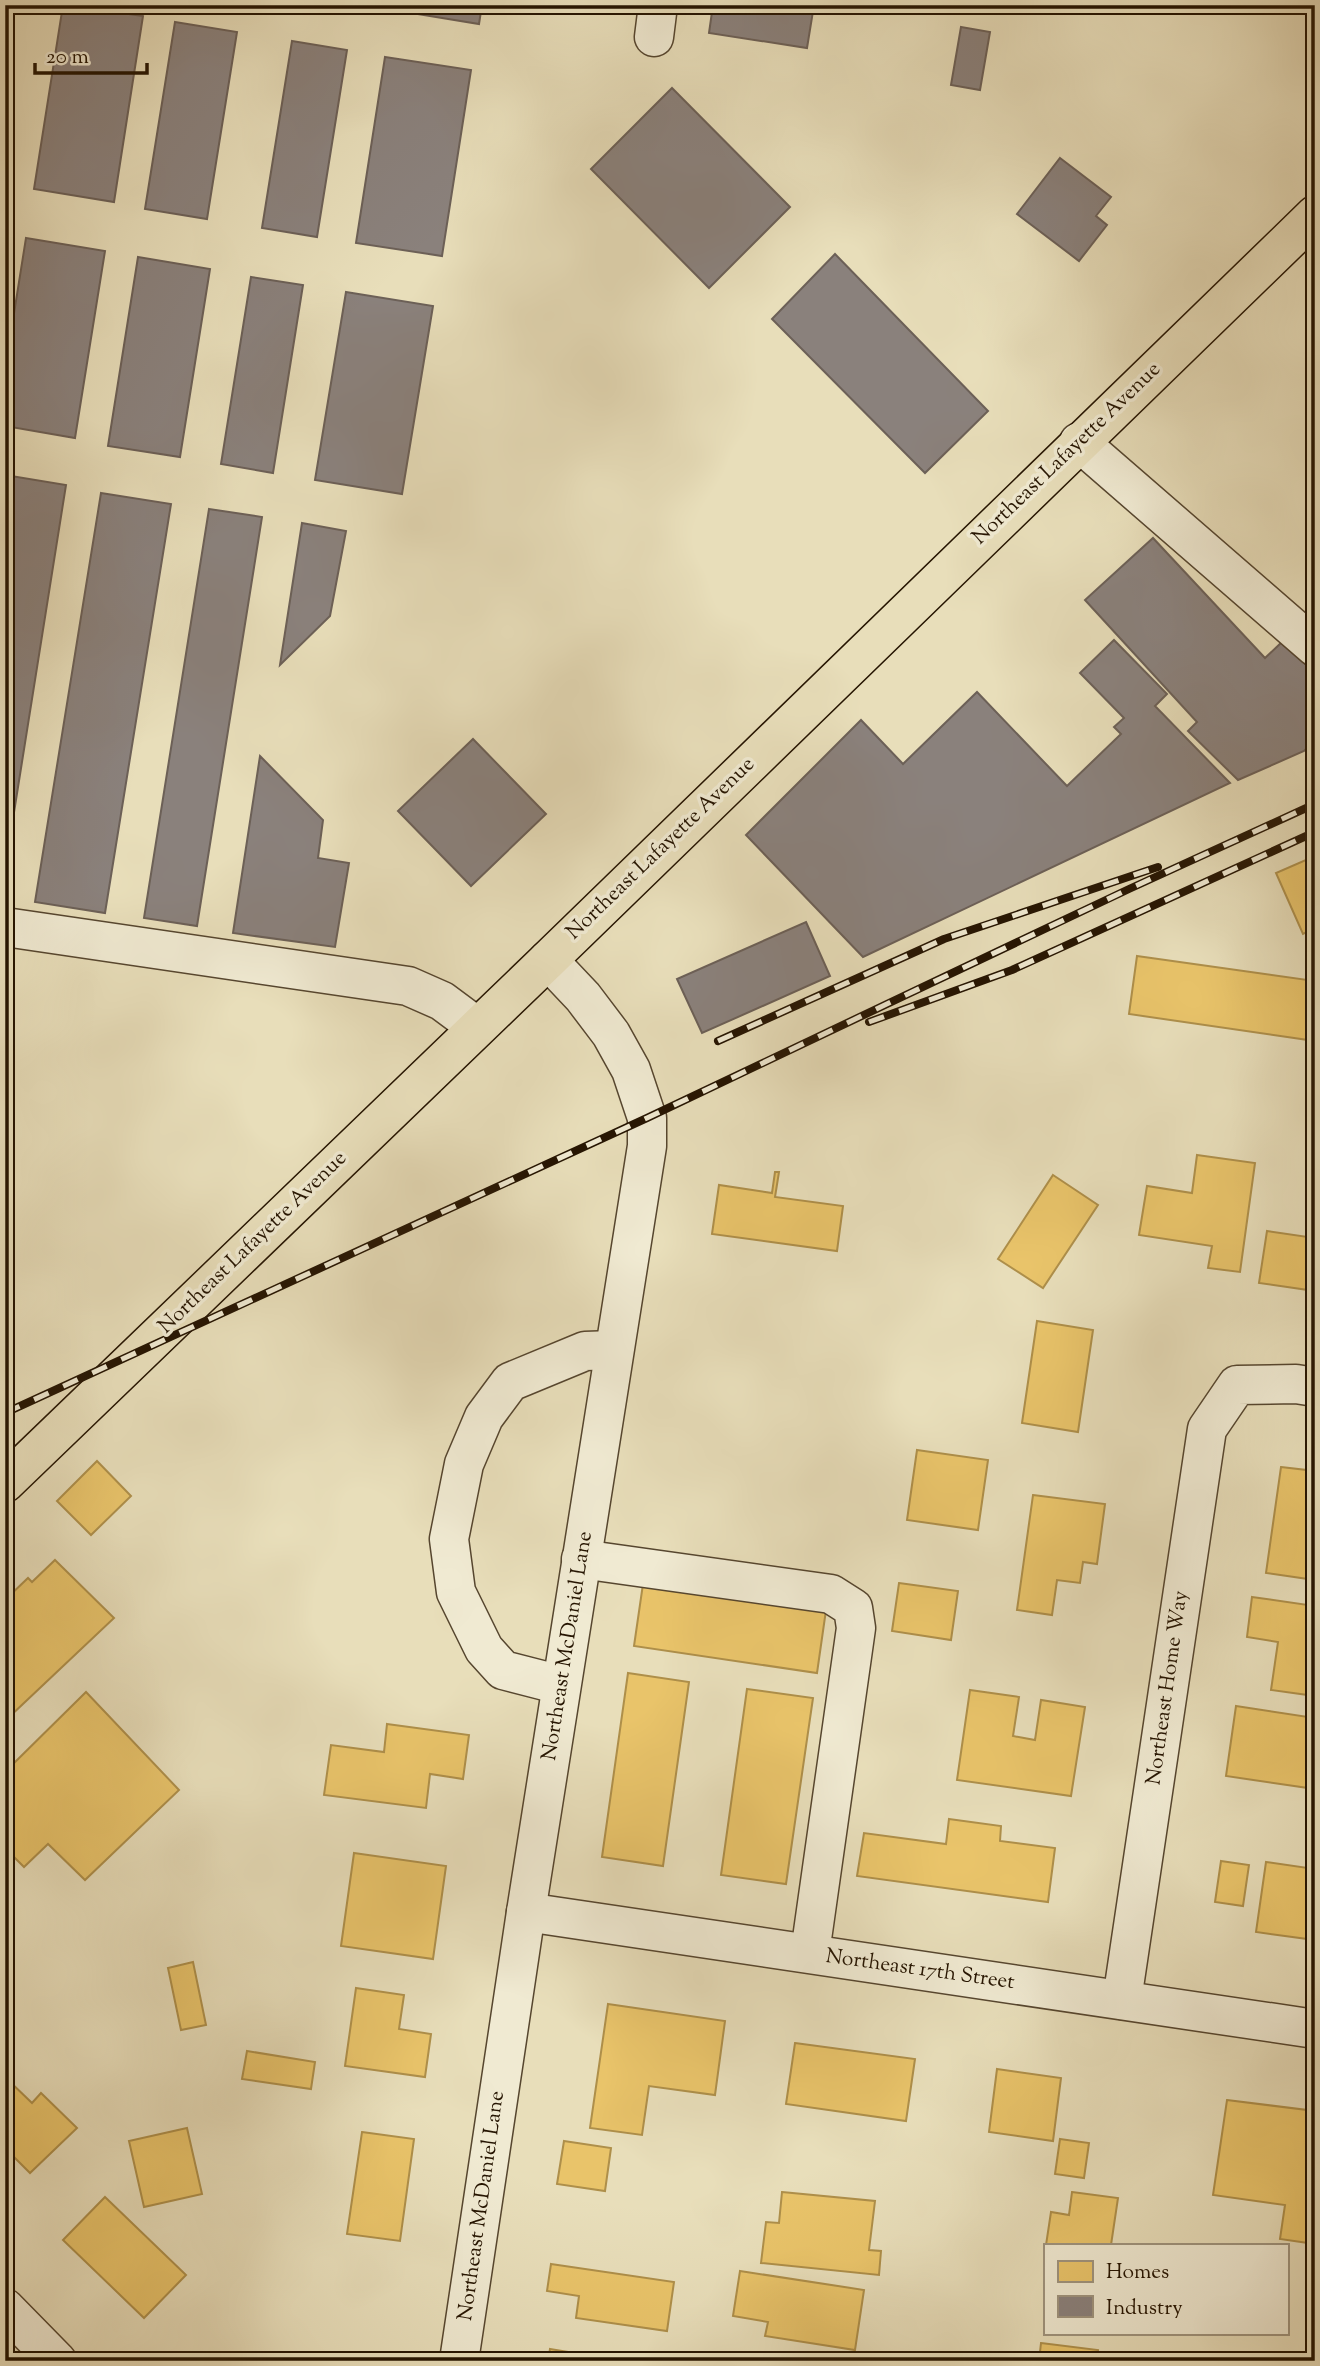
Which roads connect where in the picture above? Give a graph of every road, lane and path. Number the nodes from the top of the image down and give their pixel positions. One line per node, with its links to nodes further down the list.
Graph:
1 (1315, 215): 2 (main road, Northeast Lafayette Avenue)
2 (1079, 442): 3 (street); 5 (main road, Northeast Lafayette Avenue)
3 (1315, 647)
4 (5, 927): 6 (street)
5 (548, 960): 6 (main road, Northeast Lafayette Avenue); 7 (street, Northeast McDaniel Lane)
6 (477, 1027): 9 (main road, Northeast Lafayette Avenue)
7 (614, 1350): 10 (street, Northeast McDaniel Lane); 11 (street)
8 (1315, 1387): 14 (street, Northeast Home Way)
9 (5, 1483)
10 (581, 1559): 11 (street, Northeast McDaniel Lane); 13 (street)
11 (561, 1685): 12 (street, Northeast McDaniel Lane)
12 (526, 1912): 13 (street, Northeast 17th Street); 18 (street, Northeast McDaniel Lane)
13 (810, 1954): 14 (street, Northeast 17th Street)
14 (1122, 2000): 15 (street, Northeast 17th Street)
15 (1315, 2029)
16 (5, 2308): 17 (street)
17 (57, 2361)
18 (459, 2361)

